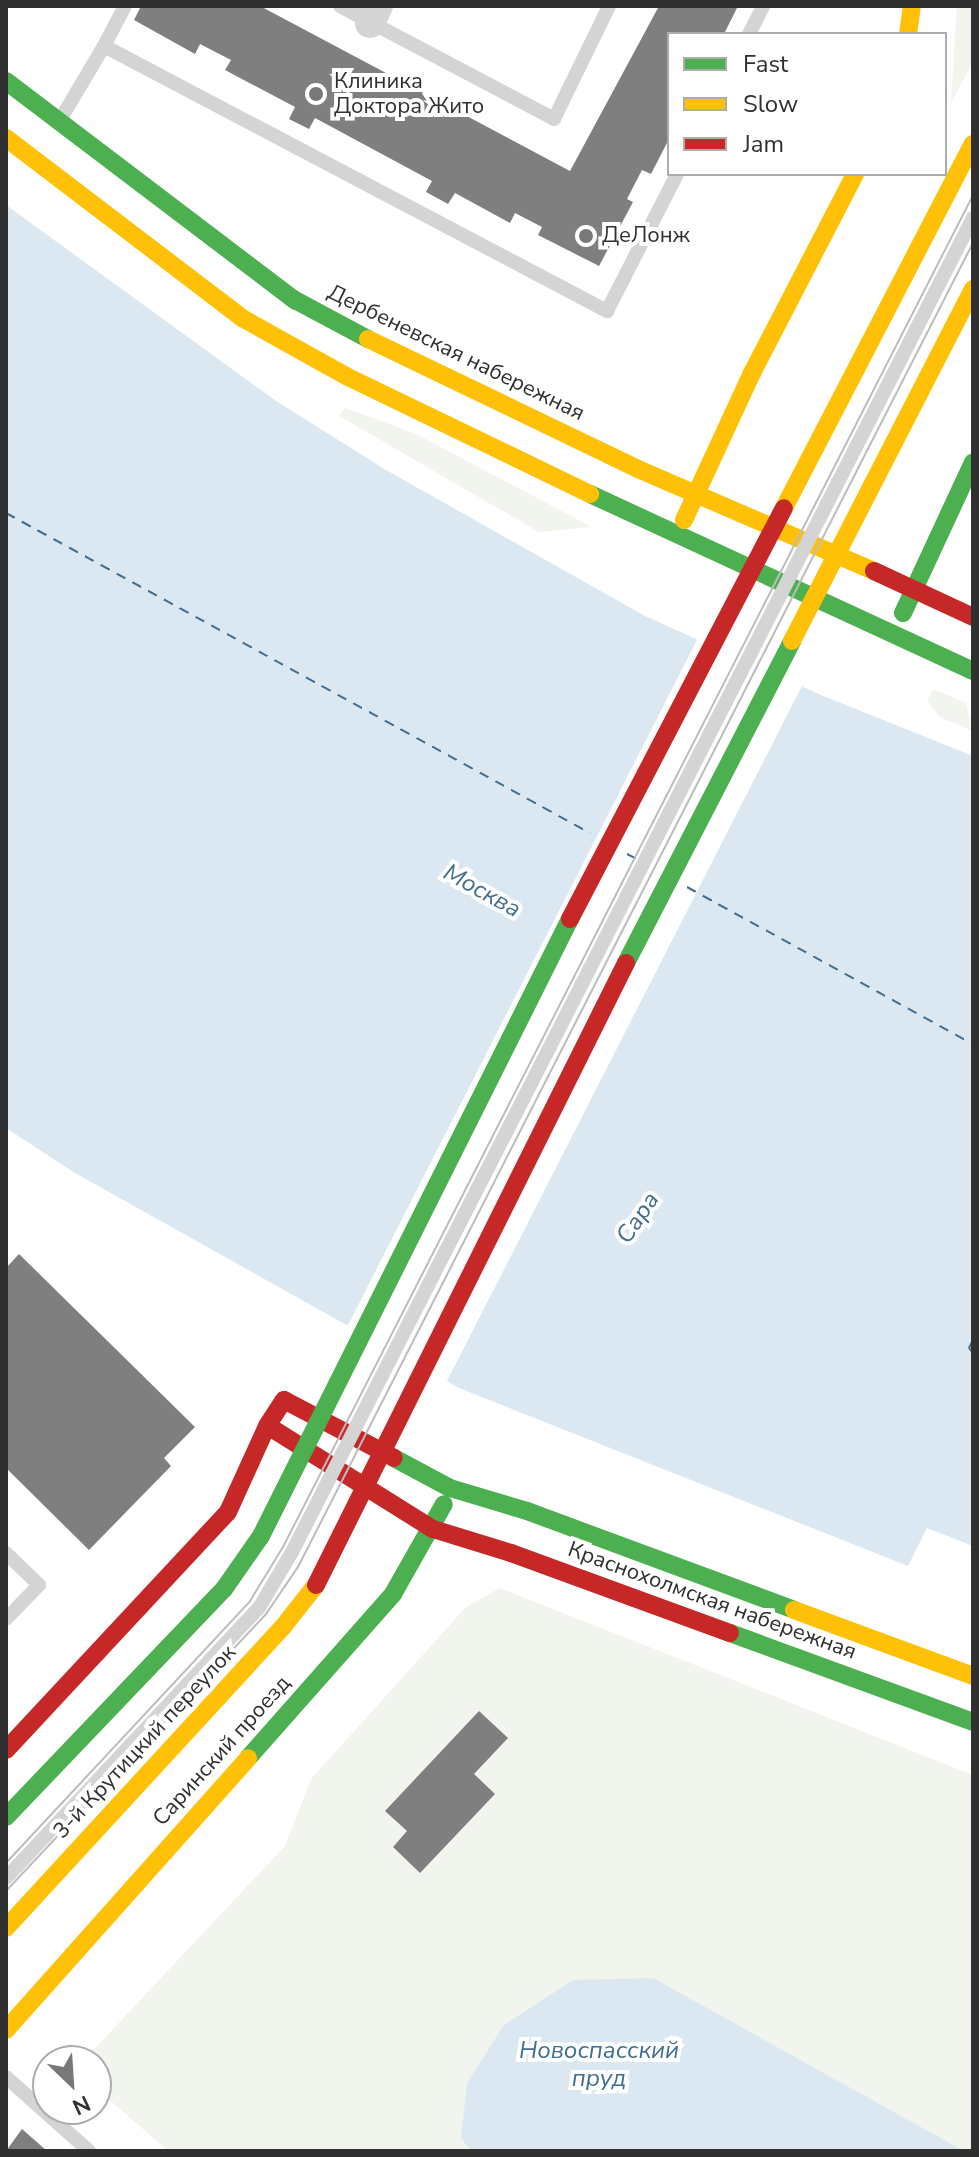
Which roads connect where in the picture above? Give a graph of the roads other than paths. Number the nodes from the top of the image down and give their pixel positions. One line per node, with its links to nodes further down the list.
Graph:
1 (125, 6): 9 (lane)
2 (340, 6): 6 (lane)
3 (609, 6): 6 (lane)
4 (763, 6): 7 (lane)
5 (912, 6): 8 (main road)
6 (374, 14)
7 (750, 32)
8 (908, 32)
9 (104, 46): 11 (lane); 14 (lane)
10 (6, 81): 11 (main road, Дербеневская набережная)
11 (57, 123): 19 (main road, Дербеневская набережная)
12 (6, 138): 20 (main road)
13 (973, 144): 33 (main road, bridge)
14 (676, 176)
15 (854, 176): 19 (main road)
16 (973, 218): 34 (lane, bridge)
17 (973, 289): 35 (main road, 3-й Крутицкий переулок, bridge)
18 (973, 462): 21 (main road)
19 (694, 495): 20 (main road); 21 (main road, Дербеневская набережная)
20 (677, 536): 23 (main road)
21 (915, 589): 22 (main road, Дербеневская набережная); 23 (main road)
22 (973, 617)
23 (893, 635): 24 (main road)
24 (973, 671)
25 (267, 1426): 26 (main road, Краснохолмская набережная); 27 (main road, Краснохолмская набережная); 32 (main road)
26 (450, 1488): 27 (main road, Саринский проезд); 30 (main road, Краснохолмская набережная)
27 (433, 1529): 31 (main road, Краснохолмская набережная); 36 (main road, Саринский проезд)
28 (6, 1553): 29 (lane)
29 (6, 1619)
30 (973, 1676)
31 (973, 1722)
32 (6, 1750)
33 (6, 1817)
34 (6, 1878)
35 (6, 1928)
36 (6, 2030)
37 (6, 2077): 38 (lane)
38 (89, 2151)

